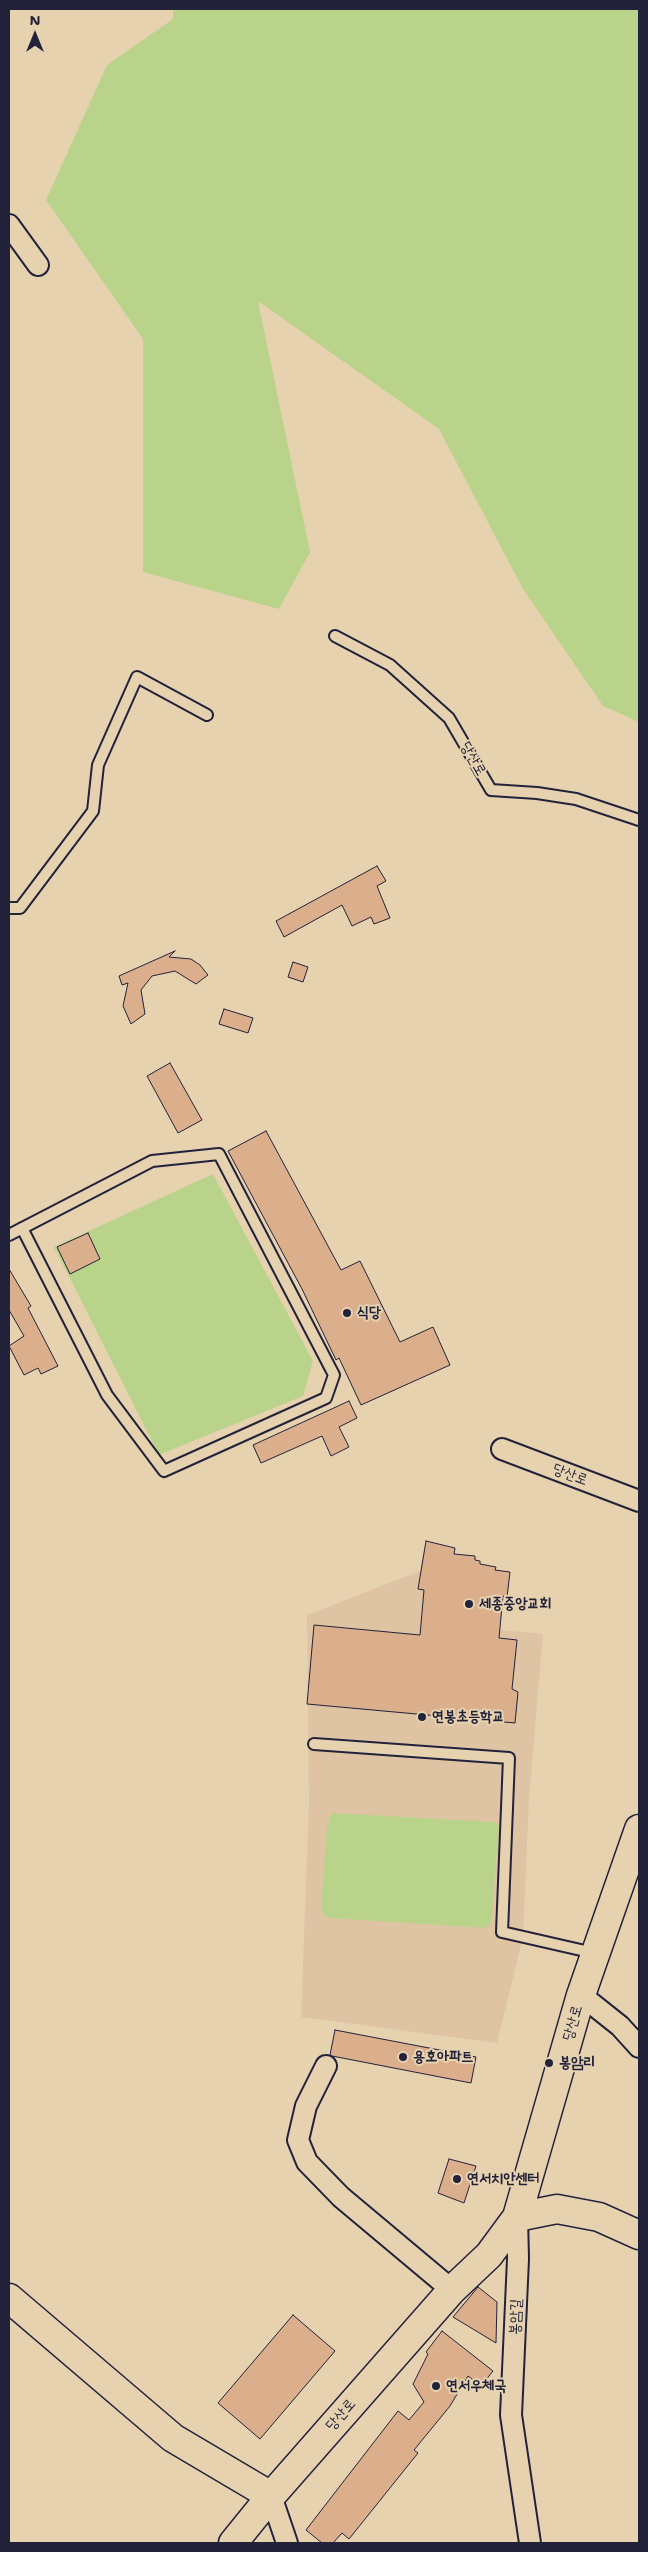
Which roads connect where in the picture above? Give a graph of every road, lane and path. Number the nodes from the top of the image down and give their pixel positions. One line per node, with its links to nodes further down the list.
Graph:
1 (9, 225): 2 (street)
2 (38, 265)
3 (336, 636): 5 (lane, 당산로)
4 (207, 715): 6 (lane)
5 (639, 820)
6 (9, 908)
7 (22, 1228): 7 (lane); 8 (lane)
8 (9, 1235)
9 (502, 1449): 10 (street, 당산로)
10 (639, 1501)
11 (314, 1744): 13 (lane)
12 (639, 1829): 13 (main road, 당산로)
13 (595, 1953): 14 (main road, 당산로)
14 (581, 1995): 15 (street, 당산로); 17 (main road, 당산로)
15 (639, 2047)
16 (326, 2066): 19 (street)
17 (517, 2217): 18 (main road); 19 (main road, 당산로); 24 (street, 봉암길)
18 (639, 2234)
19 (452, 2290): 21 (main road, 당산로)
20 (9, 2298): 21 (main road)
21 (270, 2496): 22 (main road, 당산로); 23 (street)
22 (233, 2543)
23 (287, 2543)
24 (530, 2543)

